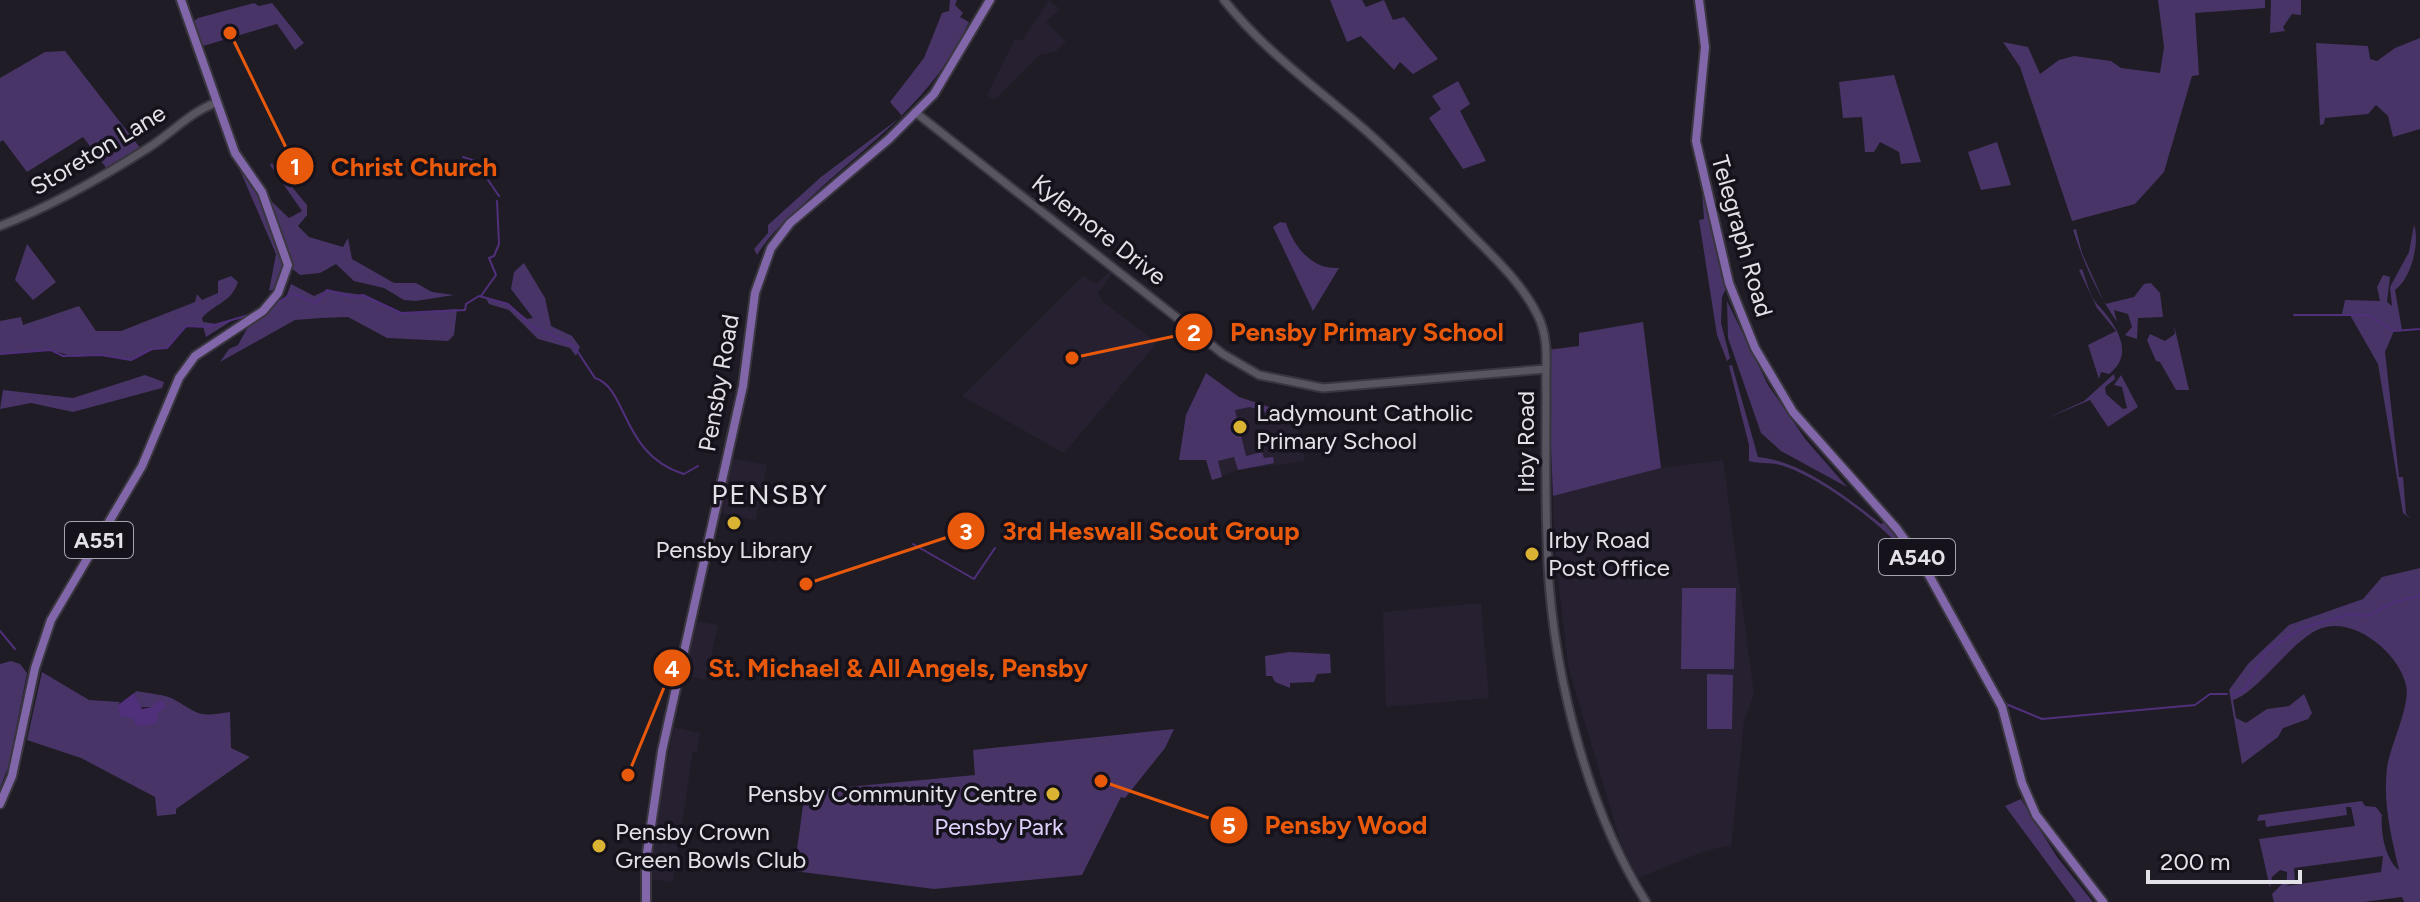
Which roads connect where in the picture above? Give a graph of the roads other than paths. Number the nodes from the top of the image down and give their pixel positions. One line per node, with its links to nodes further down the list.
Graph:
1 (181, 0): 5 (main road, A551)
2 (990, 0): 6 (main road, Pensby Road)
3 (1224, 0): 8 (street, Irby Road)
4 (1699, 0): 12 (main road, Telegraph Road / A540)
5 (215, 103): 7 (street, Storeton Lane); 9 (main road, A551)
6 (915, 112): 8 (street, Kylemore Drive); 10 (main road, Pensby Road)
7 (0, 226)
8 (1546, 369): 11 (street, Irby Road)
9 (0, 804)
10 (646, 902)
11 (1646, 902)
12 (2103, 902)

